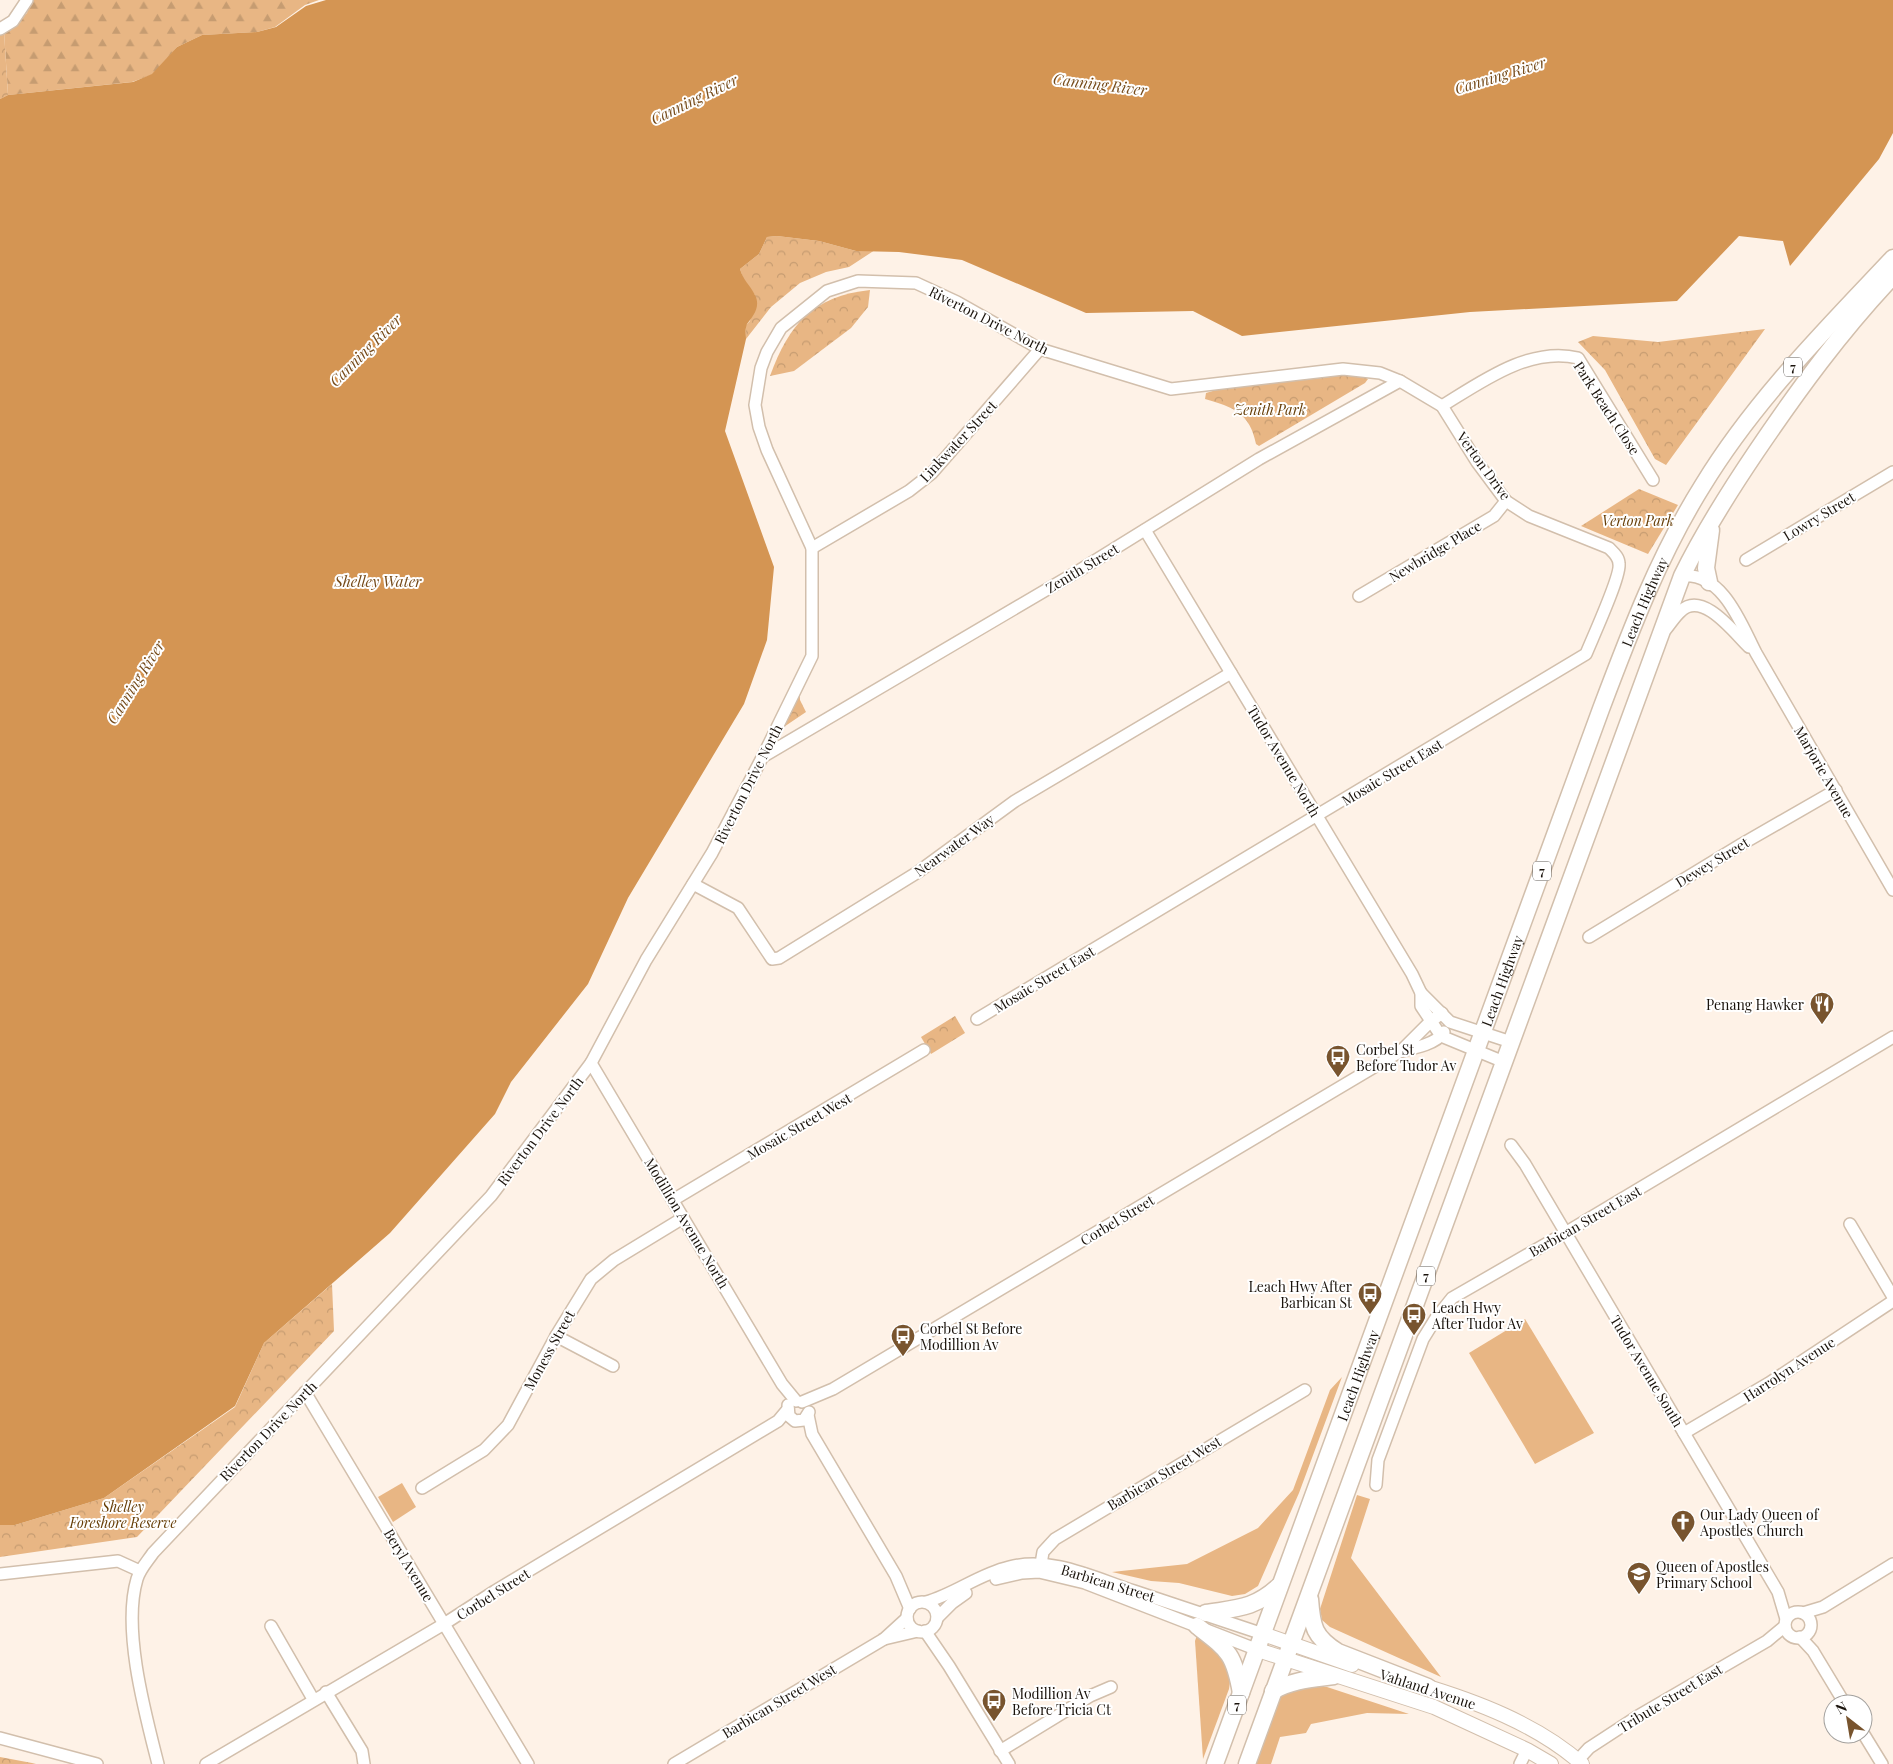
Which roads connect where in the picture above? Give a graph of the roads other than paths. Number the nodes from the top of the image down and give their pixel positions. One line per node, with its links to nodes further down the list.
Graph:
1 (28, 0): 2 (street)
2 (0, 29)
3 (1893, 258): 19 (highway, Leach Highway / 7)
4 (1893, 276): 11 (highway, Leach Highway / 7)
5 (1040, 349): 6 (street, Riverton Drive North); 13 (street, Linkwater Street); 13 (street, Riverton Drive North)
6 (1400, 381): 7 (street, Riverton Drive North); 12 (street, Zenith Street)
7 (1442, 406): 9 (street, Park Beach Close); 10 (street, Verton Drive)
8 (1893, 472): 15 (street, Lowry Street)
9 (1653, 480)
10 (1506, 501): 14 (street, Verton Drive); 18 (street, Newbridge Place)
11 (1713, 518): 16 (highway, Leach Highway / 7); 17 (highway)
12 (1145, 530): 22 (street, Tudor Avenue North); 23 (street, Zenith Street)
13 (812, 548): 23 (street, Riverton Drive North)
14 (1616, 555): 25 (street, Mosaic Street East)
15 (1746, 560)
16 (1682, 576): 17 (street); 19 (highway); 20 (highway, Leach Highway / 7)
17 (1709, 582): 21 (street, Marjorie Avenue)
18 (1359, 596)
19 (1644, 598): 34 (highway, Leach Highway / 7)
20 (1658, 639): 21 (street, Marjorie Avenue); 37 (highway, Leach Highway / 7)
21 (1756, 654): 24 (street, Marjorie Avenue)
22 (1232, 673): 25 (street, Tudor Avenue North); 26 (street, Nearwater Way)
23 (764, 756): 26 (street, Riverton Drive North)
24 (1836, 790): 27 (street, Marjorie Avenue); 28 (street, Dewey Street)
25 (1318, 816): 29 (street, Tudor Avenue North); 31 (street, Mosaic Street East)
26 (694, 884): 42 (street, Riverton Drive North)
27 (1893, 890)
28 (1590, 936)
29 (1421, 993): 30 (street, Tudor Avenue North); 32 (street, Tudor Avenue North)
30 (1442, 1013): 32 (street, Corbel Street); 33 (street, Tudor Avenue North)
31 (977, 1019)
32 (1430, 1022): 35 (street, Tudor Avenue North); 39 (street, Corbel Street)
33 (1450, 1022): 34 (street, Tudor Avenue North); 35 (street)
34 (1483, 1033): 37 (street, Tudor Avenue North); 40 (highway, Leach Highway / 7)
35 (1441, 1036): 39 (street, Corbel Street); 40 (street, Tudor Avenue North)
36 (1893, 1037): 47 (street, Barbican Street East)
37 (1511, 1042): 41 (highway, Leach Highway / 7)
38 (924, 1050): 44 (street, Mosaic Street West)
39 (1401, 1051): 54 (street, Corbel Street)
40 (1476, 1052): 41 (street, Tudor Avenue North); 66 (highway, Leach Highway / 7)
41 (1504, 1062): 67 (highway, Leach Highway / 7)
42 (591, 1063): 44 (street, Modillion Avenue North); 53 (street, Riverton Drive North)
43 (1511, 1145): 47 (street, Tudor Avenue South)
44 (673, 1200): 45 (street, Modillion Avenue North)
45 (683, 1218): 50 (street, Moness Street); 54 (street, Modillion Avenue North)
46 (1850, 1224): 48 (street)
47 (1565, 1234): 57 (street, Tudor Avenue South); 59 (street, Barbican Street East)
48 (1893, 1297)
49 (1893, 1301): 57 (street, Harrolyn Avenue)
50 (556, 1336): 51 (street); 60 (street, Moness Street)
51 (613, 1366)
52 (1306, 1390): 62 (street, Barbican Street West)
53 (305, 1392): 63 (street, Riverton Drive North); 71 (street, Beryl Avenue)
54 (799, 1408): 55 (street, Corbel Street); 56 (street); 58 (street, Modillion Avenue North)
55 (778, 1421): 56 (street); 71 (street, Corbel Street)
56 (796, 1421): 58 (street, Modillion Avenue North)
57 (1684, 1433): 72 (street, Tudor Avenue South)
58 (812, 1434): 65 (street, Modillion Avenue North)
59 (1376, 1485)
60 (422, 1488)
61 (1893, 1564): 72 (street, Tribute Street East)
62 (1040, 1568): 68 (street, Barbican Street); 70 (street, Barbican Street); 74 (street, Barbican Street)
63 (140, 1571): 64 (street); 92 (street, Riverton Drive North)
64 (0, 1574)
65 (896, 1576): 68 (street, Modillion Avenue North); 69 (street, Modillion Avenue North)
66 (1281, 1584): 70 (highway); 76 (highway, Leach Highway / 7)
67 (1310, 1594): 77 (highway, Leach Highway / 7); 80 (highway)
68 (923, 1602): 69 (street, Barbican Street West); 74 (street)
69 (909, 1613): 74 (street); 75 (street, Barbican Street West)
70 (1201, 1620): 76 (street, Barbican Street); 76 (street, Barbican Street); 83 (highway)
71 (444, 1624): 82 (street, Corbel Street); 95 (street, Beryl Avenue)
72 (1797, 1625): 84 (street, Tudor Avenue South); 90 (street, Tribute Street East)
73 (271, 1626): 85 (street)
74 (928, 1626): 75 (street, Barbican Street West); 89 (street)
75 (884, 1639): 96 (street, Barbican Street West)
76 (1260, 1642): 77 (main road, Vahland Avenue); 83 (highway, Leach Highway / 7)
77 (1288, 1652): 78 (main road, Vahland Avenue); 80 (main road, Vahland Avenue); 81 (highway, Leach Highway / 7)
78 (1334, 1676): 81 (highway); 88 (main road, Vahland Avenue)
79 (1111, 1687): 89 (street)
80 (1428, 1687): 90 (main road, Vahland Avenue)
81 (1273, 1691): 99 (highway, Leach Highway / 7)
82 (326, 1692): 85 (street, Corbel Street); 94 (street)
83 (1241, 1693): 98 (highway, Leach Highway / 7)
84 (1840, 1694)
85 (313, 1699): 93 (street, Corbel Street)
86 (0, 1738): 91 (street)
87 (1870, 1744): 102 (street)
88 (1528, 1750): 100 (street); 101 (main road, Vahland Avenue)
89 (1000, 1751): 97 (street)
90 (1580, 1762)
91 (97, 1764)
92 (158, 1764)
93 (206, 1764)
94 (364, 1764)
95 (528, 1764)
96 (674, 1764)
97 (1009, 1764)
98 (1215, 1764)
99 (1247, 1764)
100 (1520, 1764)
101 (1551, 1764)
102 (1882, 1764)

